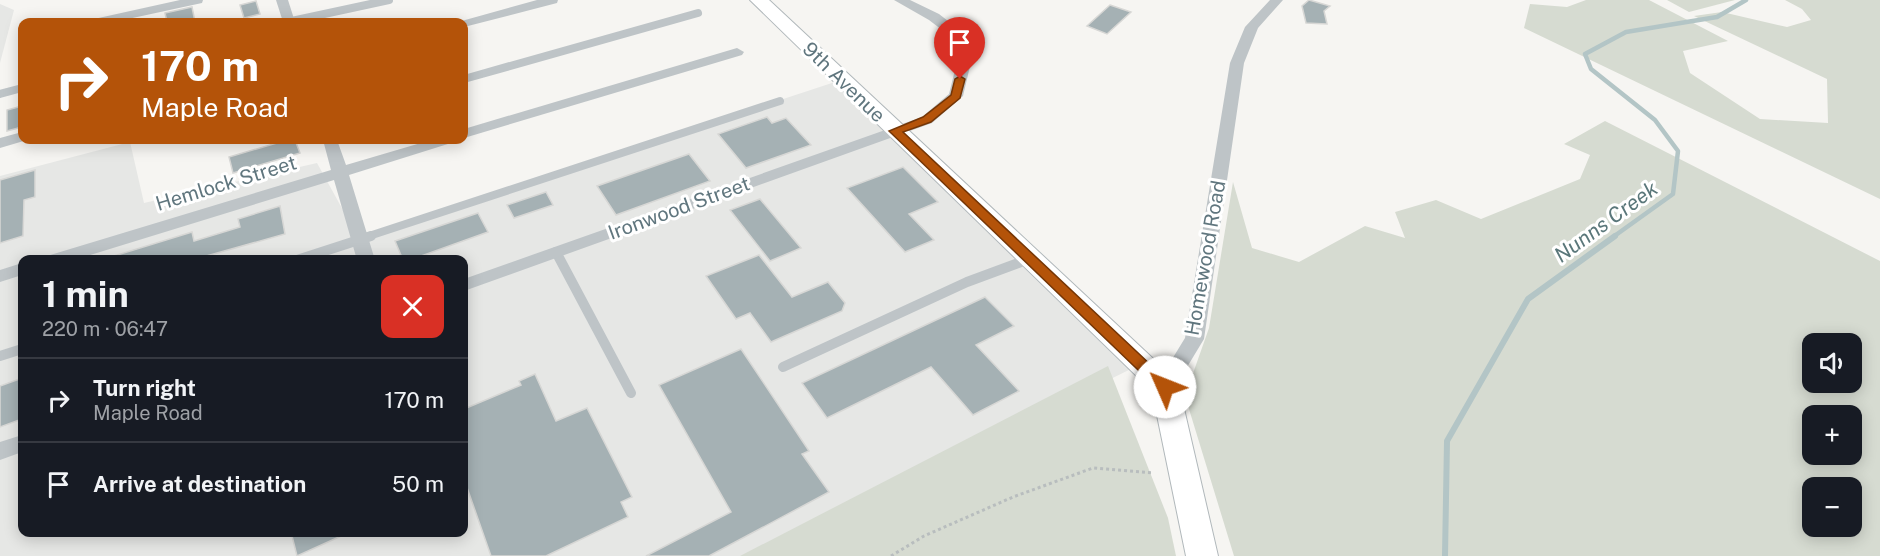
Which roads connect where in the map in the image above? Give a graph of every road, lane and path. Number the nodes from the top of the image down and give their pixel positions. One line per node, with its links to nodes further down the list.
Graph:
1 (197, 0): 9 (street)
2 (282, 0): 10 (street)
3 (389, 0): 11 (lane)
4 (552, 0): 12 (street)
5 (759, 0): 18 (main road, 9th Avenue)
6 (900, 0): 18 (street, Ironwood Street)
7 (1277, 0): 37 (street, Homewood Road)
8 (698, 13): 14 (lane)
9 (117, 18)
10 (287, 18)
11 (306, 18)
12 (468, 22)
13 (737, 52): 19 (street)
14 (468, 78)
15 (18, 89): 16 (lane)
16 (0, 94)
17 (780, 100): 25 (lane)
18 (895, 131): 26 (street, Ironwood Street); 30 (main road, 9th Avenue)
19 (468, 133)
20 (18, 138): 21 (street)
21 (0, 143)
22 (331, 144): 24 (street)
23 (433, 144): 24 (street, Hemlock Street)
24 (341, 171): 25 (street); 27 (street, Hemlock Street)
25 (359, 239): 28 (lane); 29 (street)
26 (556, 252): 33 (street, Ironwood Street); 38 (lane)
27 (70, 255)
28 (312, 255)
29 (364, 255)
30 (1029, 259): 36 (lane); 37 (main road, 9th Avenue)
31 (18, 270): 32 (street)
32 (0, 276)
33 (468, 284)
34 (18, 350): 35 (lane)
35 (0, 356)
36 (783, 367)
37 (1165, 387): 43 (main road)
38 (631, 393)
39 (18, 444): 40 (street)
40 (0, 451)
41 (1153, 473): 42 (path)
42 (891, 556)
43 (1202, 556)

